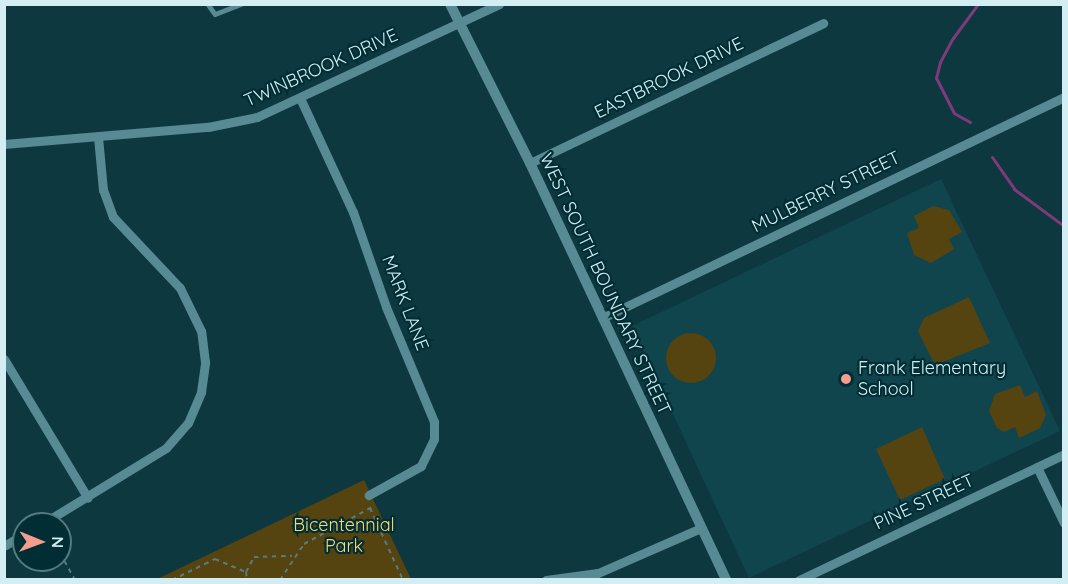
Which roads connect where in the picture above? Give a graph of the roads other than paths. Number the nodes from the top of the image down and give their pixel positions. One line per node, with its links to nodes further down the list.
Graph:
1 (208, 4): 2 (lane)
2 (240, 4)
3 (450, 4): 6 (street, WEST SOUTH BOUNDARY STREET)
4 (499, 4): 6 (street, TWINBROOK DRIVE)
5 (823, 23): 11 (street, EASTBROOK DRIVE)
6 (459, 24): 8 (street, TWINBROOK DRIVE); 11 (street, WEST SOUTH BOUNDARY STREET)
7 (1064, 97): 12 (street, MULBERRY STREET)
8 (300, 98): 9 (street, TWINBROOK DRIVE); 16 (street, MARK LANE)
9 (98, 137): 10 (street, TWINBROOK DRIVE); 17 (street)
10 (4, 144)
11 (530, 163): 12 (street, WEST SOUTH BOUNDARY STREET)
12 (602, 318): 20 (street, WEST SOUTH BOUNDARY STREET)
13 (4, 359): 17 (street)
14 (1064, 454): 15 (street, PINE STREET)
15 (1037, 467): 19 (street); 23 (street, PINE STREET)
16 (369, 495)
17 (88, 498): 18 (street)
18 (63, 512)
19 (1064, 523)
20 (701, 528): 21 (street); 22 (street, WEST SOUTH BOUNDARY STREET)
21 (546, 579)
22 (726, 579)
23 (799, 579)

